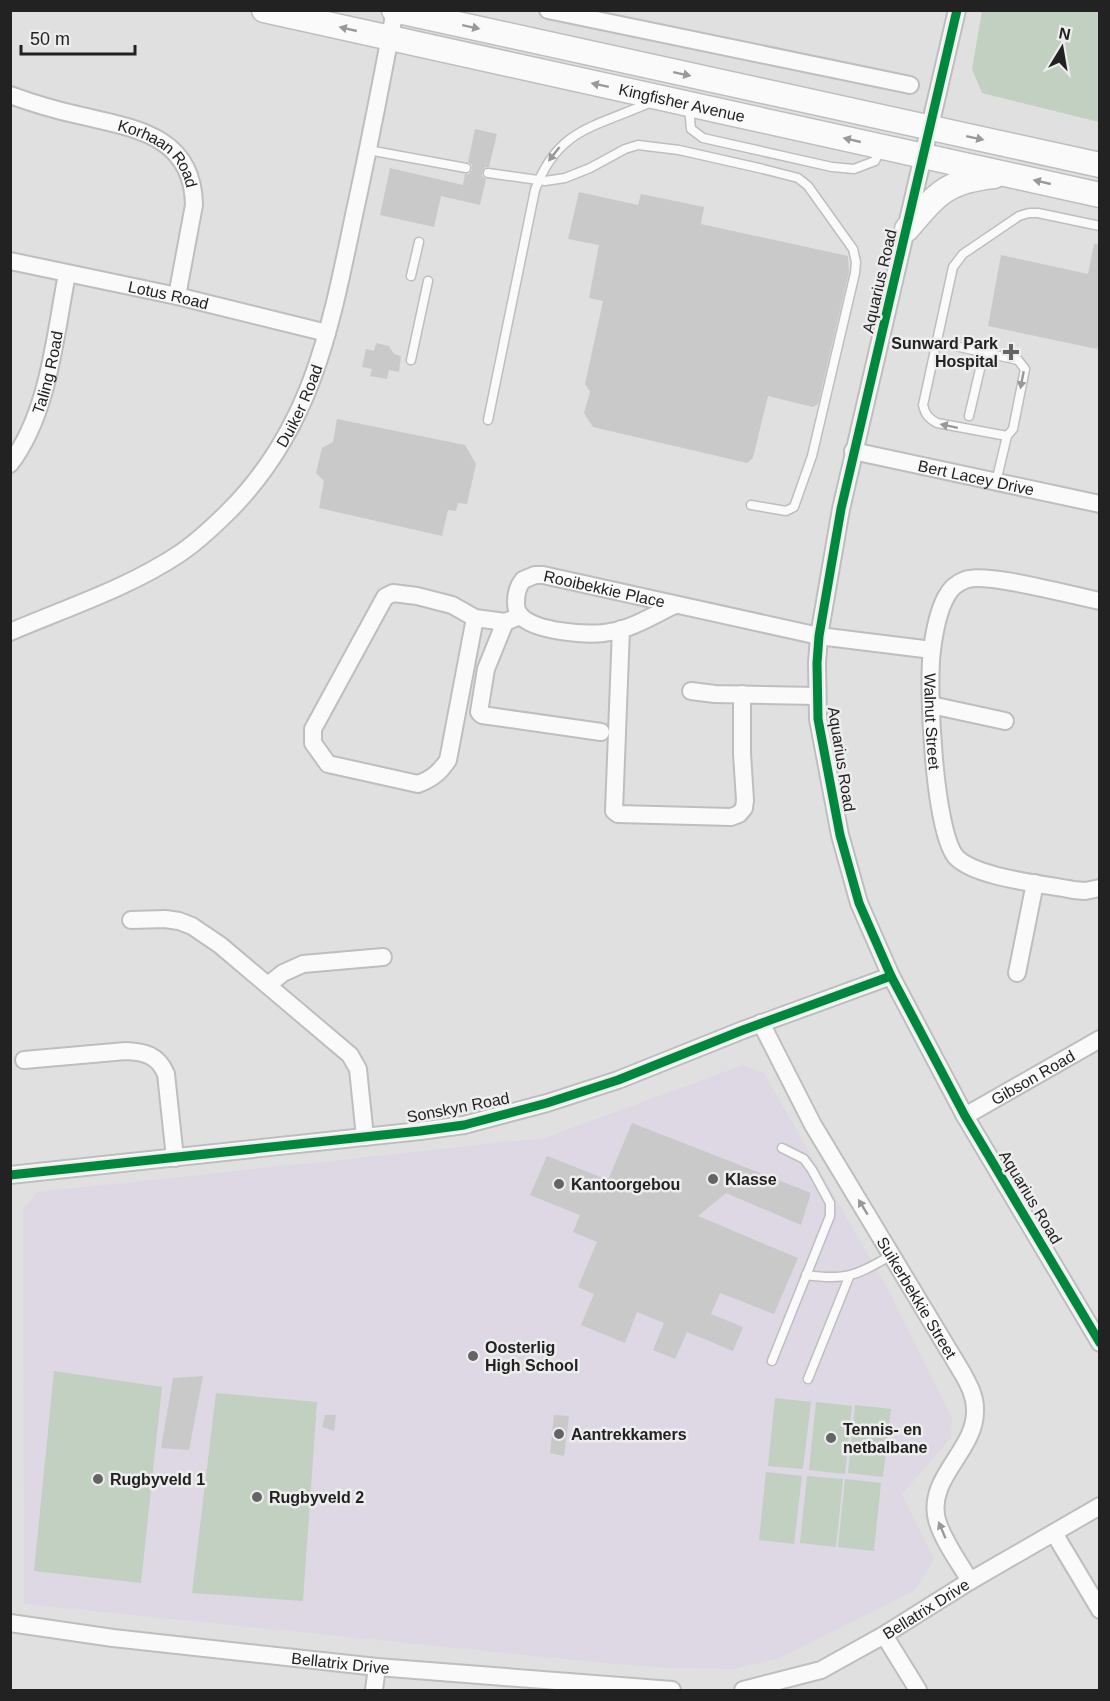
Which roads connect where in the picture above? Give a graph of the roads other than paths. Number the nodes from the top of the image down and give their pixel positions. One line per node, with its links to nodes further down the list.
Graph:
1 (264, 10): 5 (street, Kingfisher Avenue, one-way to 1)
2 (548, 10): 6 (street)
3 (957, 10): 9 (street, Aquarius Road)
4 (395, 11): 5 (street, Duiker Road); 9 (street, Kingfisher Avenue, one-way to 9)
5 (390, 39): 8 (street, Kingfisher Avenue, one-way to 5); 10 (street, Duiker Road)
6 (910, 85)
7 (10, 95): 25 (street, Korhaan Road)
8 (660, 98): 11 (street, Kingfisher Avenue); 16 (lane, one-way to 16)
9 (929, 128): 11 (street, Aquarius Road); 12 (street, Kingfisher Avenue, one-way to 12)
10 (368, 150): 13 (lane); 26 (street, Duiker Road)
11 (923, 155): 15 (street, Kingfisher Avenue); 19 (street, Aquarius Road)
12 (1100, 165)
13 (466, 168)
14 (488, 173): 16 (lane)
15 (1008, 174): 17 (street, Kingfisher Avenue, one-way to 15); 19 (street)
16 (538, 181): 31 (lane); 37 (lane)
17 (1100, 195)
18 (1100, 226): 27 (lane)
19 (907, 229): 33 (street, Aquarius Road)
20 (419, 242): 23 (lane)
21 (10, 261): 22 (street, Lotus Road)
22 (67, 274): 25 (street, Lotus Road); 34 (street, Taling Road)
23 (411, 276)
24 (428, 280): 29 (lane)
25 (177, 296): 26 (street, Lotus Road)
26 (327, 333): 43 (street, Duiker Road)
27 (937, 342): 28 (lane); 32 (lane, one-way to 27)
28 (984, 352): 30 (lane); 32 (lane, one-way to 32)
29 (411, 360)
30 (969, 416)
31 (488, 420)
32 (1007, 436): 35 (lane)
33 (854, 451): 35 (street, Bert Lacey Drive); 44 (street, Aquarius Road)
34 (10, 464)
35 (996, 482): 36 (street, Bert Lacey Drive)
36 (1100, 504)
37 (751, 506)
38 (1100, 601): 45 (street, Walnut Street)
39 (675, 605): 41 (street, Rooibekkie Place); 42 (street, Rooibekkie Place); 44 (street, Rooibekkie Place)
40 (475, 618): 40 (street); 41 (street)
41 (513, 619): 42 (street, Rooibekkie Place); 51 (street)
42 (621, 629): 47 (street)
43 (10, 632)
44 (819, 636): 45 (street, Rooibekkie Place); 48 (street, Aquarius Road)
45 (932, 650): 49 (street, Walnut Street)
46 (691, 691): 47 (street)
47 (742, 694): 48 (street)
48 (817, 696): 57 (street, Aquarius Road)
49 (931, 705): 50 (street); 52 (street, Walnut Street)
50 (1005, 721)
51 (601, 732)
52 (1035, 883): 53 (street, Walnut Street); 56 (street)
53 (1100, 888)
54 (130, 920): 58 (street)
55 (383, 957): 58 (street)
56 (1017, 973)
57 (891, 976): 59 (street, Sonskyn Road); 62 (street, Aquarius Road)
58 (268, 985): 63 (street)
59 (760, 1023): 63 (street, Sonskyn Road); 67 (street, Suikerbekkie Street, one-way to 59)
60 (1100, 1039): 62 (street, Gibson Road)
61 (24, 1060): 65 (street)
62 (965, 1116): 70 (street, Aquarius Road)
63 (365, 1137): 65 (street, Sonskyn Road)
64 (782, 1148): 68 (lane)
65 (175, 1158): 66 (street, Sonskyn Road)
66 (10, 1175)
67 (892, 1255): 69 (lane); 75 (street, Suikerbekkie Street, one-way to 67)
68 (806, 1275): 69 (lane); 71 (lane)
69 (849, 1277): 72 (lane)
70 (1100, 1343)
71 (772, 1361)
72 (808, 1379)
73 (1100, 1506): 74 (street, Bellatrix Drive)
74 (1054, 1533): 75 (street, Bellatrix Drive); 76 (street)
75 (970, 1581): 78 (street, Bellatrix Drive)
76 (1100, 1610)
77 (10, 1623): 79 (street, Bellatrix Drive)
78 (884, 1635): 82 (street, Bellatrix Drive); 83 (street)
79 (378, 1667): 80 (street); 81 (street, Bellatrix Drive)
80 (374, 1690)
81 (672, 1690)
82 (743, 1690)
83 (918, 1690)

